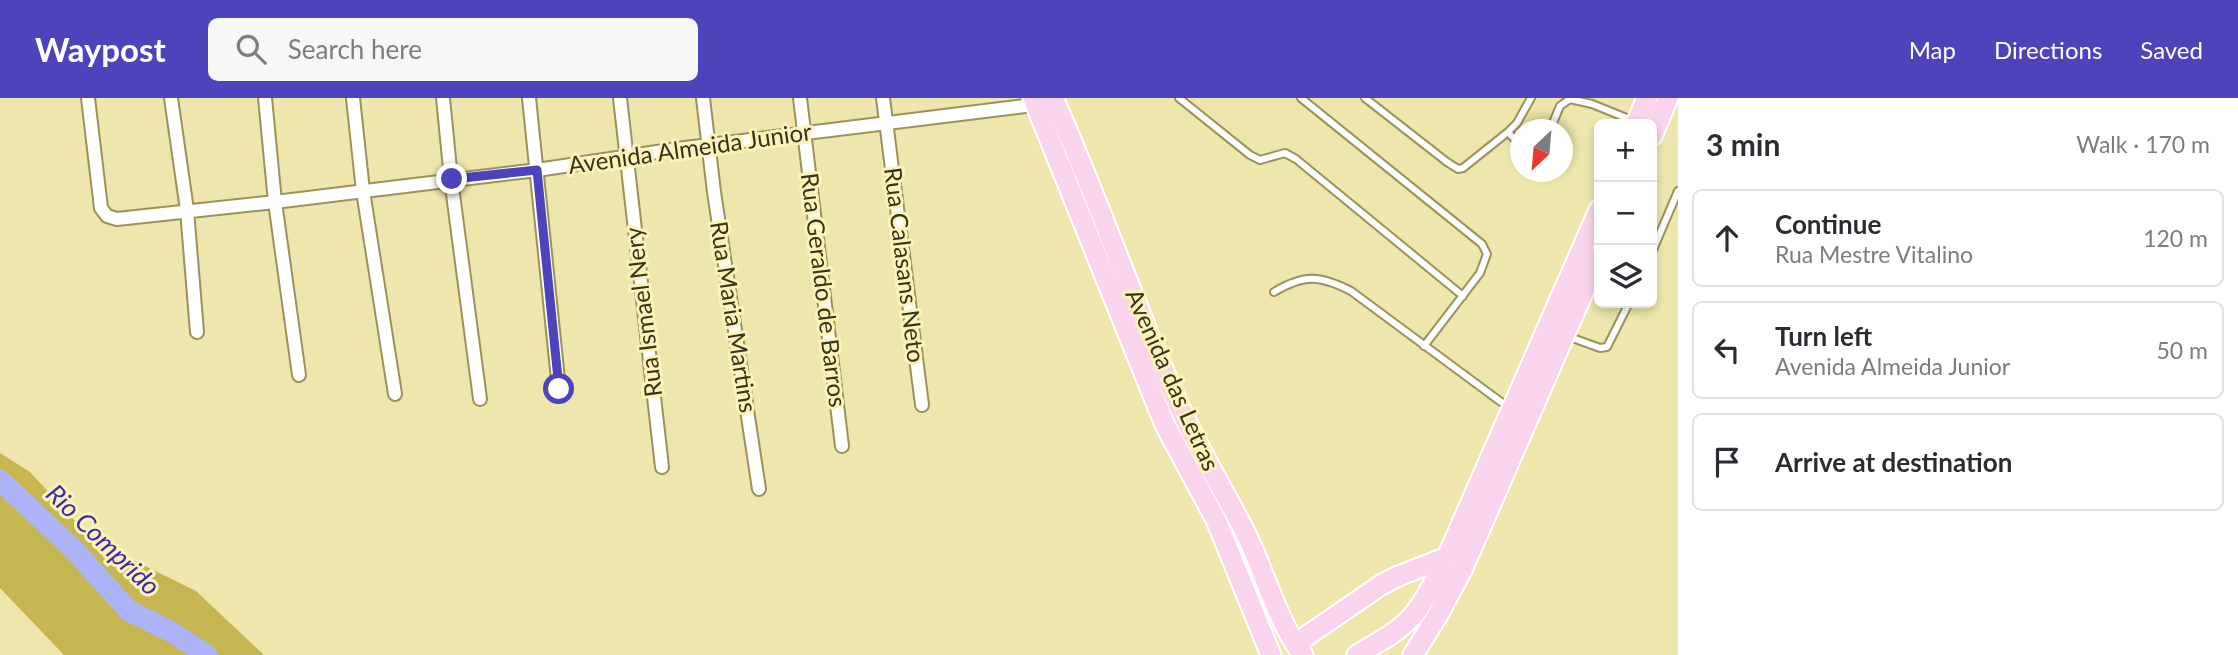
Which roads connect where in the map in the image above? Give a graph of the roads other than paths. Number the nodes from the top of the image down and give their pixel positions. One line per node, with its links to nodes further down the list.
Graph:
1 (88, 98): 32 (street, Avenida Almeida Junior)
2 (172, 98): 32 (street)
3 (265, 98): 31 (street)
4 (353, 98): 29 (street)
5 (443, 98): 28 (street)
6 (529, 98): 27 (street)
7 (620, 98): 26 (street, Rua Ismael Nery)
8 (703, 98): 25 (street, Rua Maria Martins)
9 (800, 98): 24 (street, Rua Geraldo de Barros)
10 (883, 98): 22 (street, Rua Calasans Neto)
11 (1179, 98): 37 (lane)
12 (1301, 98): 37 (lane)
13 (1365, 98): 23 (lane)
14 (1531, 98): 23 (lane)
15 (1647, 98): 20 (main road)
16 (1668, 98): 21 (main road)
17 (1044, 100): 22 (street, Avenida Almeida Junior); 53 (main road, Avenida das Letras); 54 (main road, Avenida das Letras)
18 (1555, 119): 19 (lane)
19 (1627, 119)
20 (1646, 119)
21 (1651, 119)
22 (887, 124): 24 (street, Avenida Almeida Junior); 47 (street, Rua Calasans Neto)
23 (1508, 132)
24 (803, 133): 25 (street, Avenida Almeida Junior); 49 (street, Rua Geraldo de Barros)
25 (709, 145): 26 (street, Avenida Almeida Junior); 51 (street, Rua Maria Martins)
26 (626, 158): 27 (street, Avenida Almeida Junior); 50 (street, Rua Ismael Nery)
27 (537, 170): 28 (street, Avenida Almeida Junior); 43 (street)
28 (452, 179): 29 (street, Avenida Almeida Junior); 45 (street)
29 (363, 191): 31 (street, Avenida Almeida Junior); 44 (street)
30 (1678, 191): 34 (lane)
31 (275, 202): 32 (street, Avenida Almeida Junior); 42 (street)
32 (187, 210): 39 (street)
33 (1594, 223): 48 (main road)
34 (1655, 245)
35 (1594, 268): 40 (main road)
36 (1274, 292): 41 (lane)
37 (1462, 296): 41 (lane)
38 (1626, 308): 40 (lane)
39 (197, 332)
40 (1565, 335): 48 (main road)
41 (1424, 346): 46 (lane)
42 (299, 374)
43 (559, 389)
44 (395, 394)
45 (480, 399)
46 (1501, 401)
47 (922, 405)
48 (1514, 427): 52 (main road); 56 (main road)
49 (842, 446)
50 (662, 467)
51 (759, 489)
52 (1447, 557): 53 (main road); 55 (main road)
53 (1299, 650)
54 (1272, 655)
55 (1357, 655)
56 (1413, 655)

